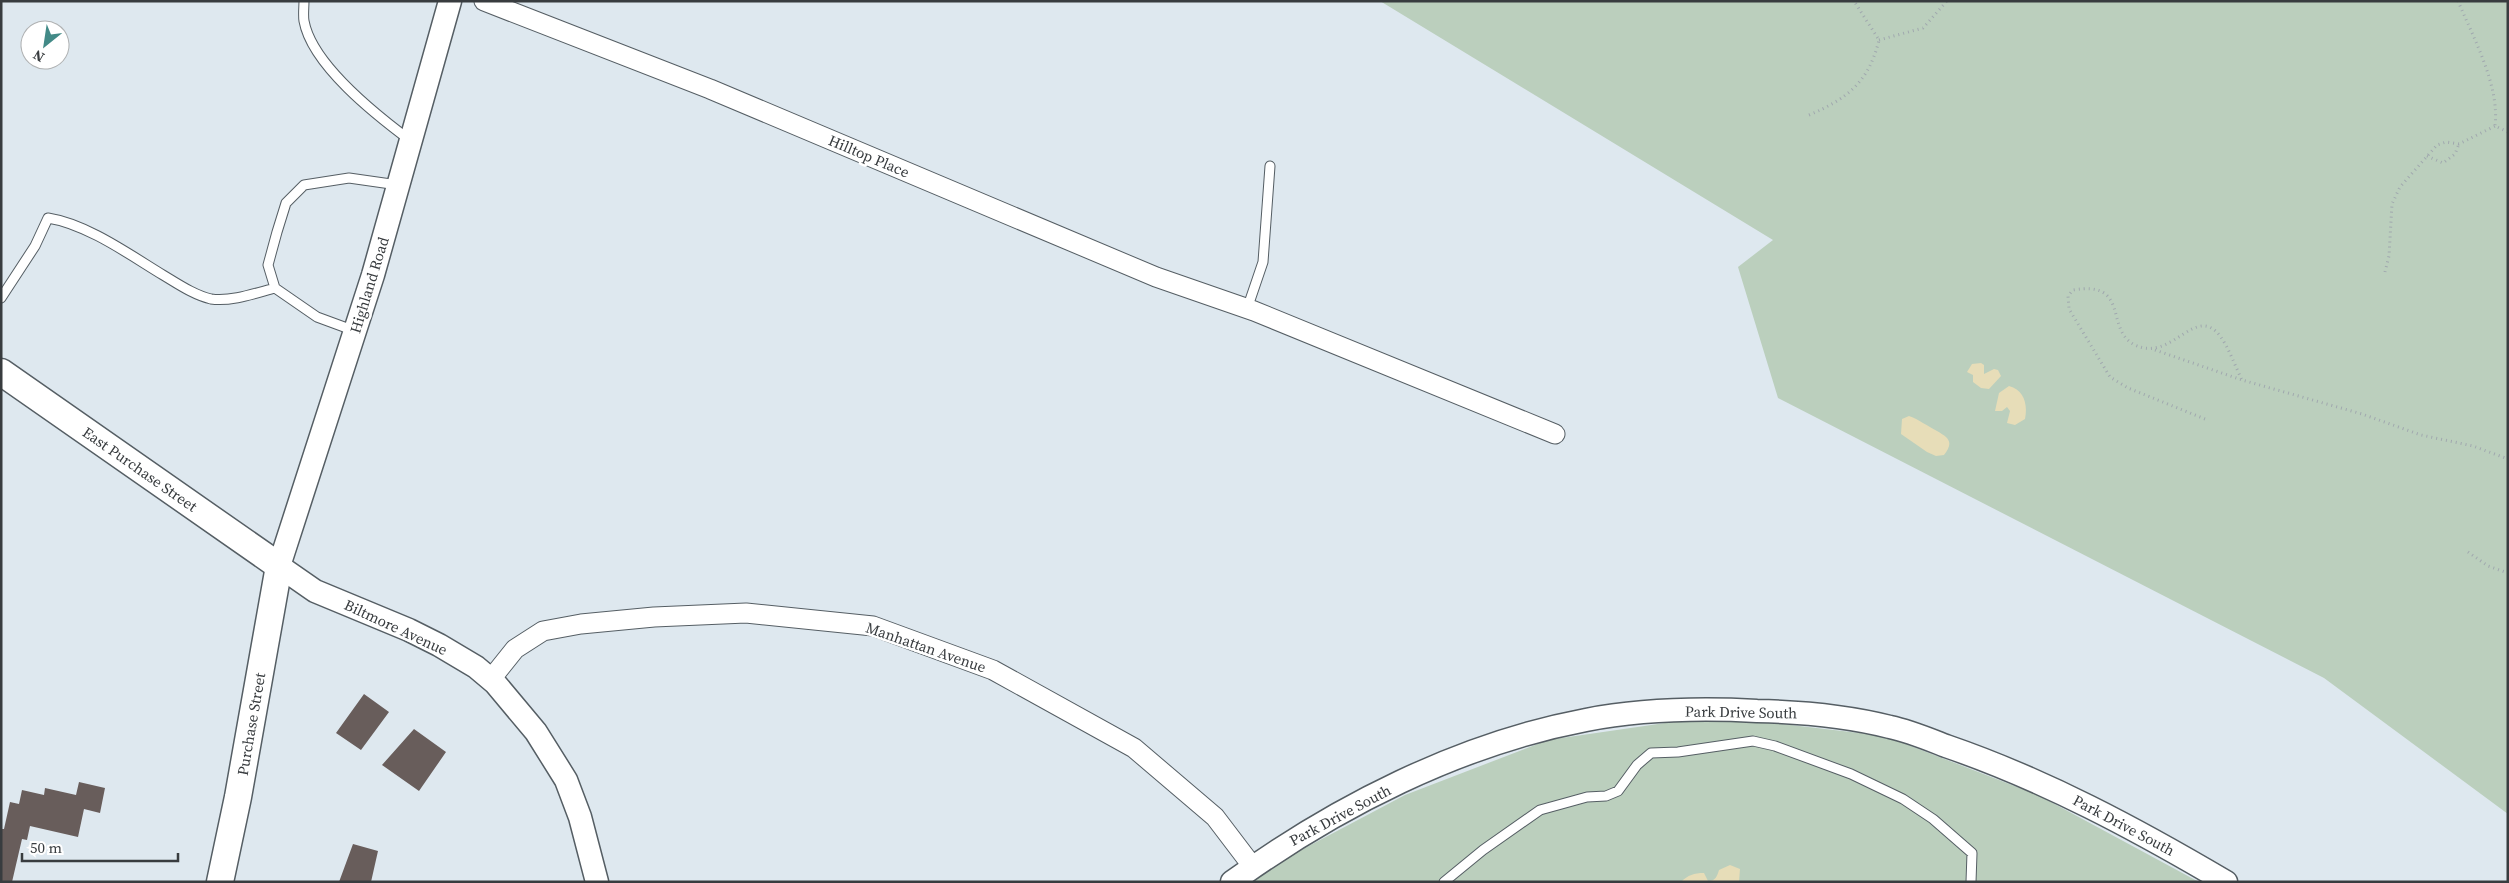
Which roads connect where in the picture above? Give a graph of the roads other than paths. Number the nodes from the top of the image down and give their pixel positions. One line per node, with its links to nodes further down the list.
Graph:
1 (304, 1): 4 (lane)
2 (450, 1): 4 (street, Highland Road)
3 (484, 1): 9 (street, Hilltop Place)
4 (411, 142): 6 (street, Highland Road)
5 (1270, 166): 9 (lane)
6 (398, 186): 7 (lane); 10 (street, Highland Road)
7 (275, 288): 8 (lane); 10 (lane)
8 (1, 298)
9 (1250, 310): 12 (street, Hilltop Place)
10 (355, 331): 13 (street, Highland Road)
11 (3, 376): 13 (main road, East Purchase Street)
12 (1555, 434)
13 (279, 566): 14 (street, Biltmore Avenue); 16 (main road, Purchase Street)
14 (491, 679): 15 (street, Manhattan Avenue); 17 (street, Biltmore Avenue)
15 (1253, 866): 18 (street, Park Drive South); 21 (street, Park Drive South)
16 (220, 882)
17 (597, 882)
18 (1232, 882)
19 (1444, 882): 20 (lane)
20 (1972, 882)
21 (2226, 882)

